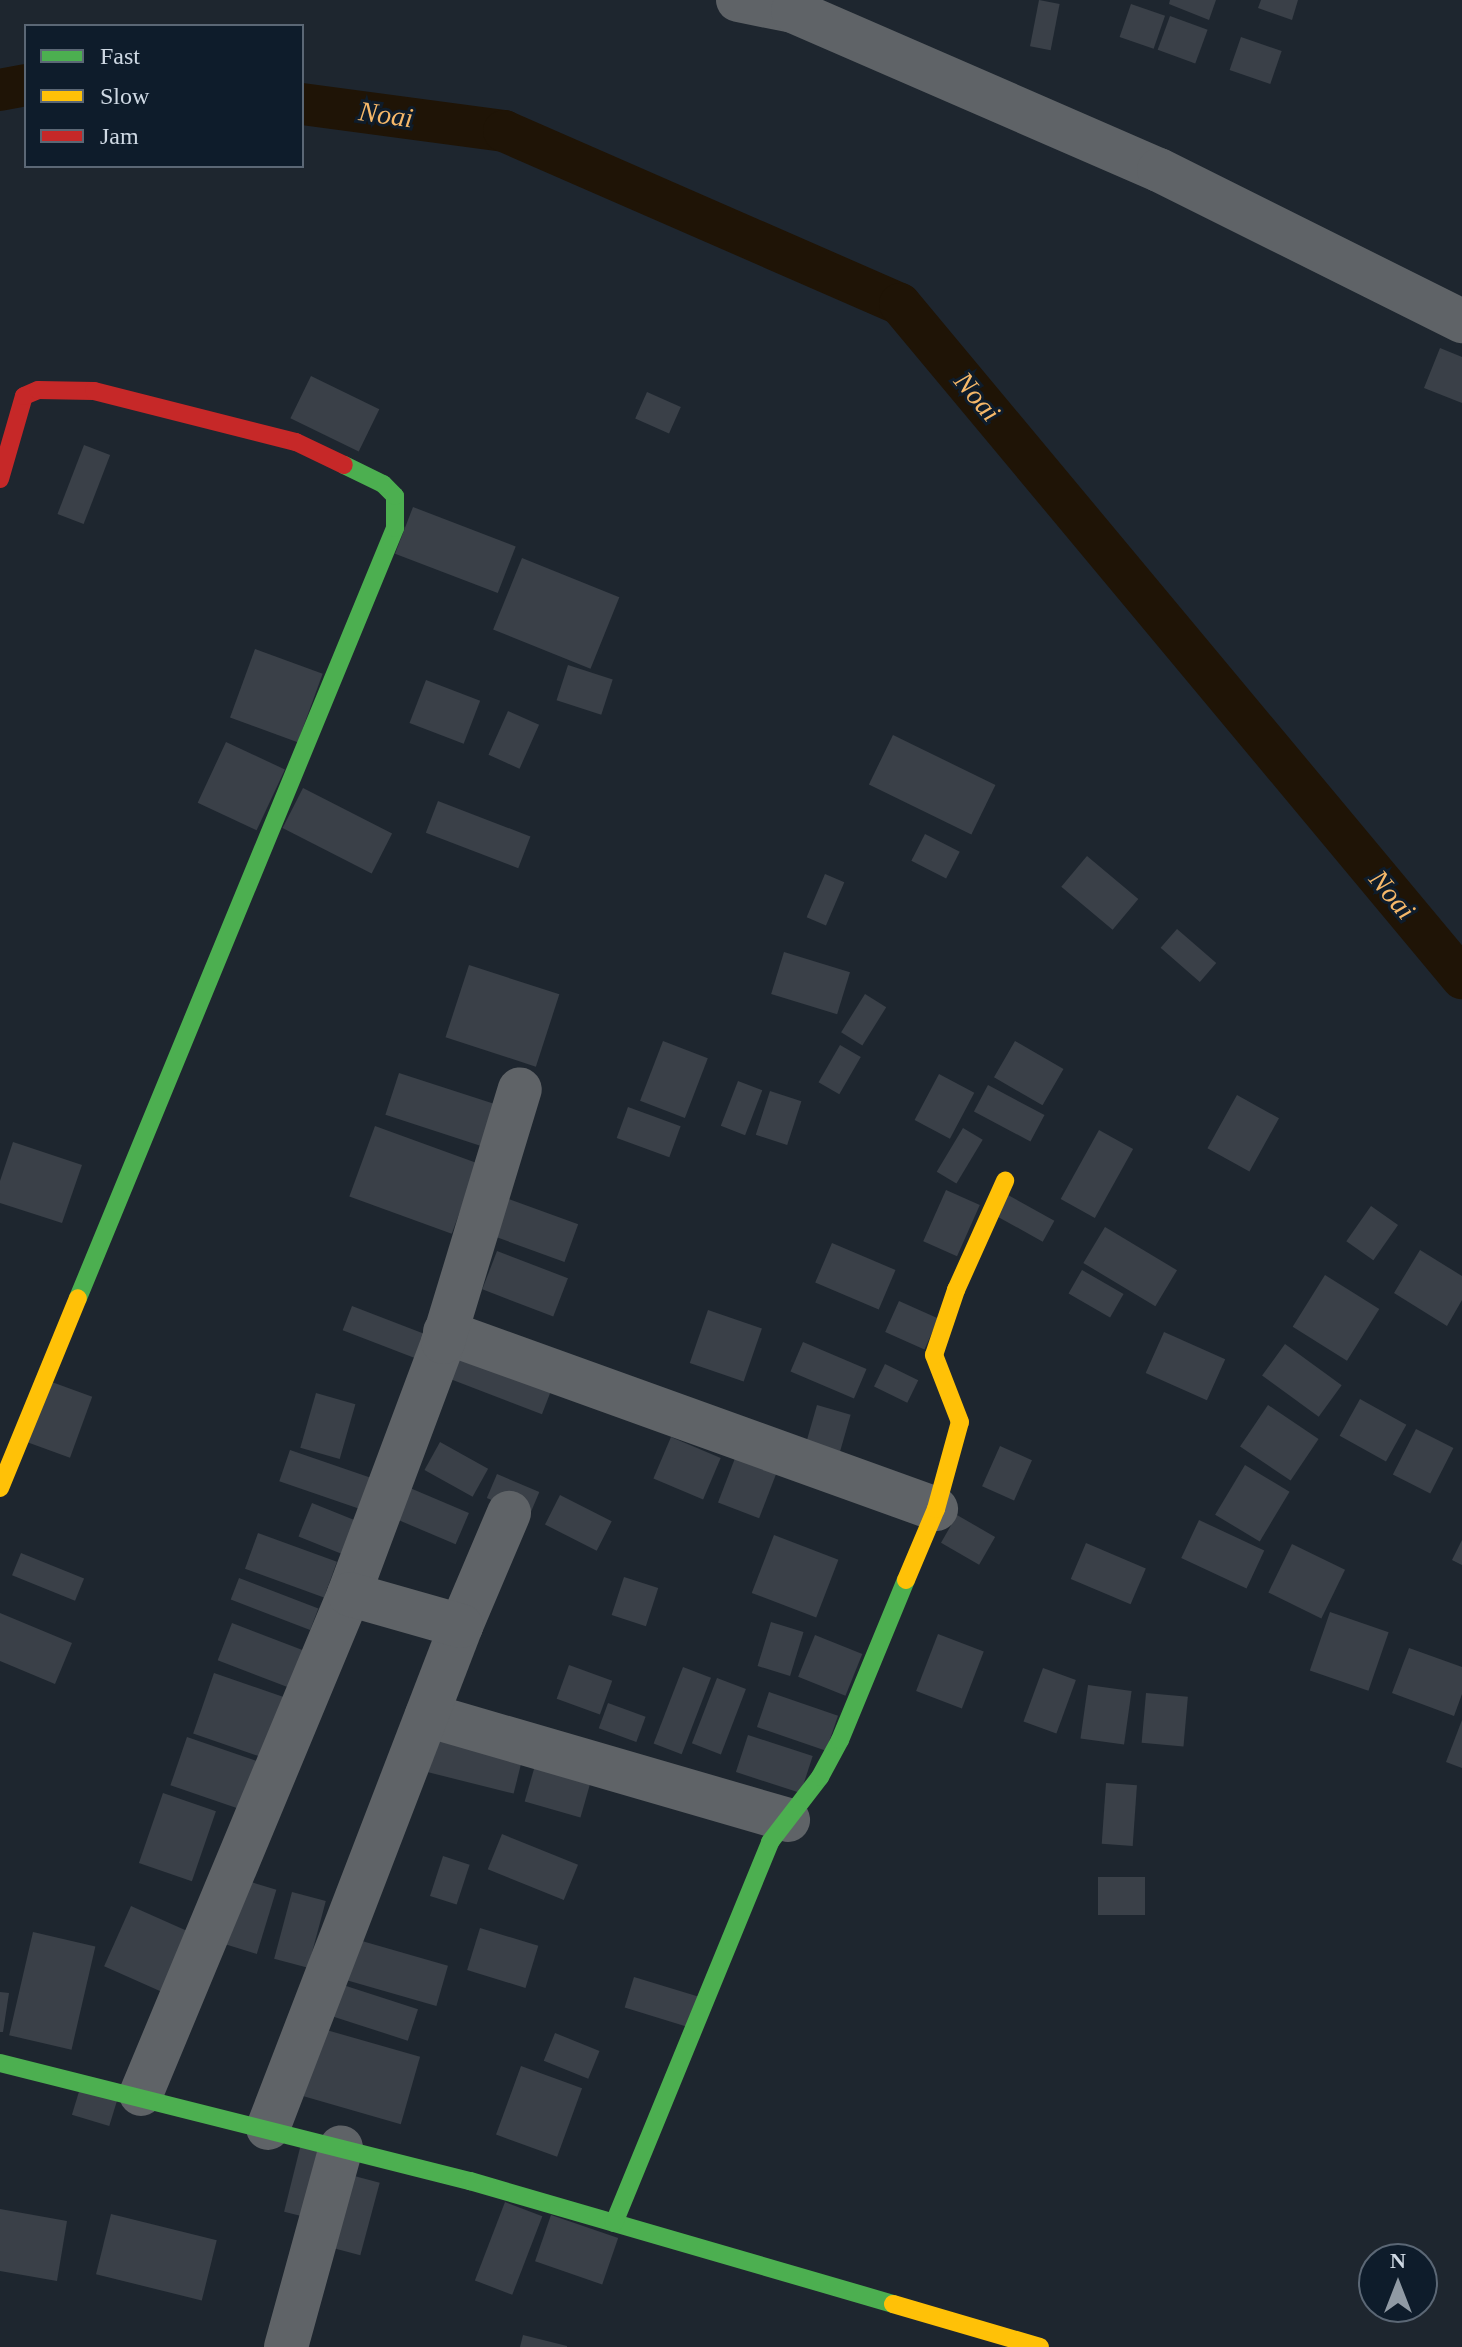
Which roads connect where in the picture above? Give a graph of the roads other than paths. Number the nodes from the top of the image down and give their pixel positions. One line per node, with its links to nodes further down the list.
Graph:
1 (738, 0): 2 (street)
2 (799, 6): 3 (street)
3 (1462, 321)
4 (0, 479): 8 (street)
5 (520, 1089): 7 (street)
6 (1005, 1181): 9 (street)
7 (445, 1332): 9 (street); 11 (street)
8 (0, 1488)
9 (936, 1509): 14 (street)
10 (509, 1513): 12 (street)
11 (349, 1594): 12 (street); 16 (street)
12 (461, 1626): 13 (street)
13 (427, 1715): 14 (street); 17 (street)
14 (788, 1820): 19 (street)
15 (0, 2063): 16 (street)
16 (141, 2094): 17 (street)
17 (268, 2128): 18 (street)
18 (341, 2147): 19 (street); 20 (street)
19 (614, 2223): 21 (street)
20 (286, 2347)
21 (1040, 2347)

